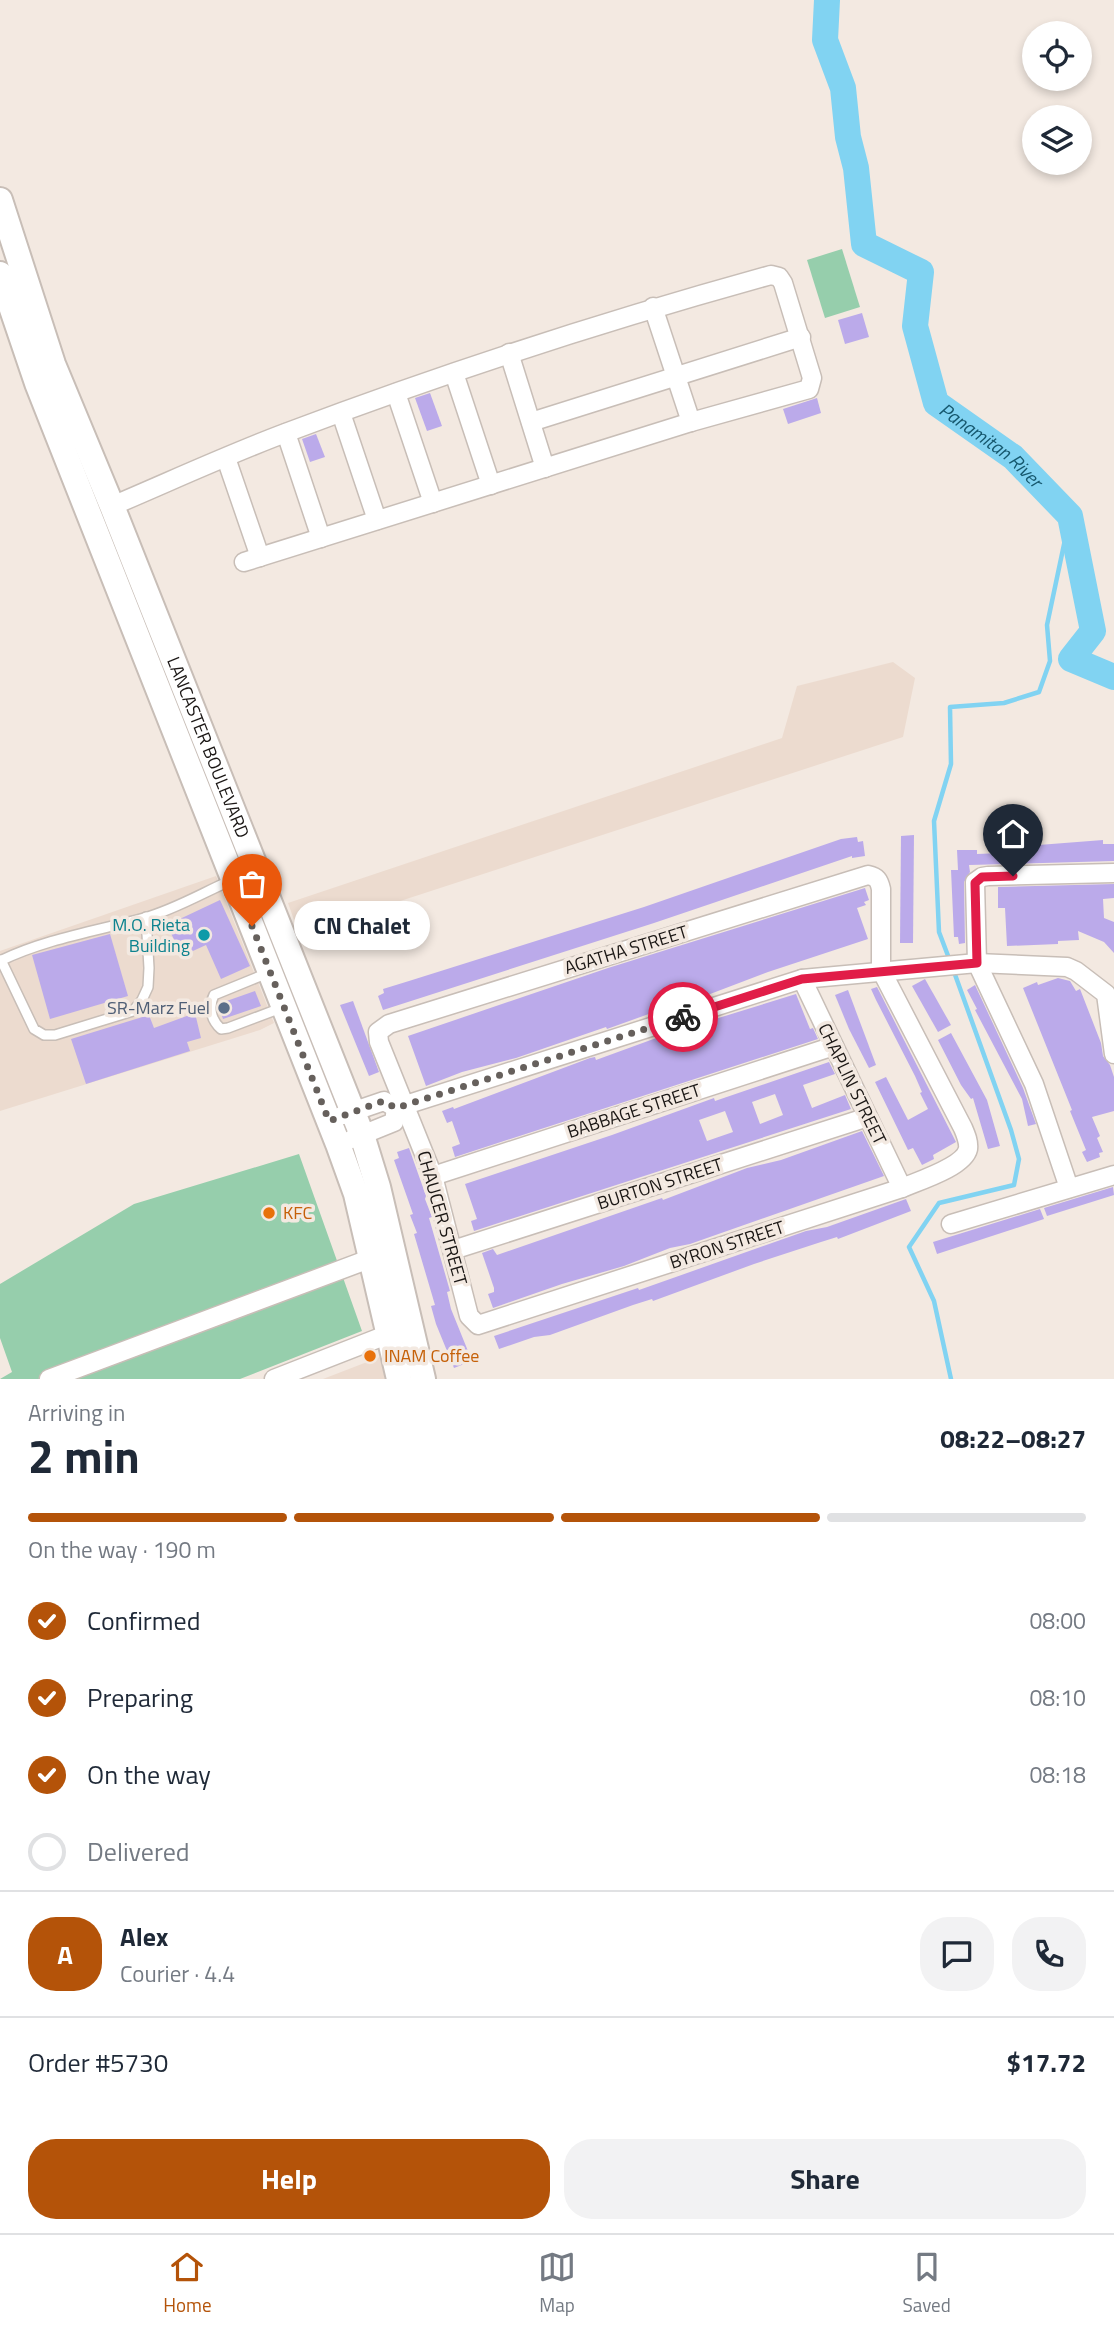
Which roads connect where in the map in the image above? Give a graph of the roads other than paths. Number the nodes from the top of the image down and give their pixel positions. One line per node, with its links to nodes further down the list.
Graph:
1 (0, 200): 17 (main road, LANCASTER BOULEVARD)
2 (0, 274): 21 (main road, LANCASTER BOULEVARD)
3 (653, 307): 4 (street); 5 (street); 7 (street)
4 (801, 337): 7 (street); 11 (street)
5 (509, 353): 6 (street); 10 (street)
6 (454, 373): 8 (street); 15 (street)
7 (675, 377): 10 (street); 11 (street)
8 (396, 394): 9 (street); 16 (street)
9 (341, 413): 12 (street); 18 (street)
10 (531, 422): 14 (street)
11 (691, 422): 14 (street)
12 (286, 433): 13 (street); 19 (street)
13 (226, 458): 17 (street); 19 (street)
14 (545, 468): 15 (street)
15 (491, 485): 16 (street)
16 (433, 503): 18 (street)
17 (112, 506): 20 (main road, LANCASTER BOULEVARD)
18 (377, 520): 19 (street)
19 (321, 538)
20 (196, 716): 21 (main road); 38 (main road, LANCASTER BOULEVARD)
21 (172, 725): 23 (main road, LANCASTER BOULEVARD)
22 (1114, 873): 26 (street)
23 (233, 879): 24 (lane); 28 (main road, LANCASTER BOULEVARD)
24 (146, 917): 25 (lane); 25 (lane)
25 (0, 960)
26 (971, 963): 27 (street); 30 (street); 43 (street)
27 (881, 970): 29 (street); 32 (street, AGATHA STREET); 42 (street, BYRON STREET)
28 (270, 972): 31 (main road, LANCASTER BOULEVARD); 31 (lane)
29 (802, 979): 33 (street, CHAPLIN STREET); 35 (street)
30 (1110, 993): 34 (street)
31 (283, 1007): 37 (main road, LANCASTER BOULEVARD)
32 (379, 1032): 35 (street, CHAUCER STREET)
33 (834, 1046): 36 (street, CHAPLIN STREET); 41 (street, BABBAGE STREET)
34 (1114, 1054)
35 (400, 1106): 38 (street); 38 (street); 41 (street, CHAUCER STREET)
36 (868, 1117): 42 (street, CHAPLIN STREET); 45 (street, BURTON STREET)
37 (329, 1121): 38 (street); 39 (main road, LANCASTER BOULEVARD)
38 (357, 1123): 39 (street); 52 (main road, LANCASTER BOULEVARD)
39 (338, 1144): 46 (main road, LANCASTER BOULEVARD)
40 (1114, 1175): 43 (street)
41 (433, 1176): 45 (street, CHAUCER STREET)
42 (902, 1188): 47 (street, BYRON STREET)
43 (1069, 1188): 44 (street)
44 (951, 1224)
45 (453, 1250): 47 (street, CHAUCER STREET)
46 (372, 1258): 48 (main road, LANCASTER BOULEVARD); 49 (street)
47 (478, 1325)
48 (388, 1334): 50 (street); 51 (main road, LANCASTER BOULEVARD)
49 (57, 1378)
50 (274, 1379)
51 (399, 1379)
52 (423, 1379)

